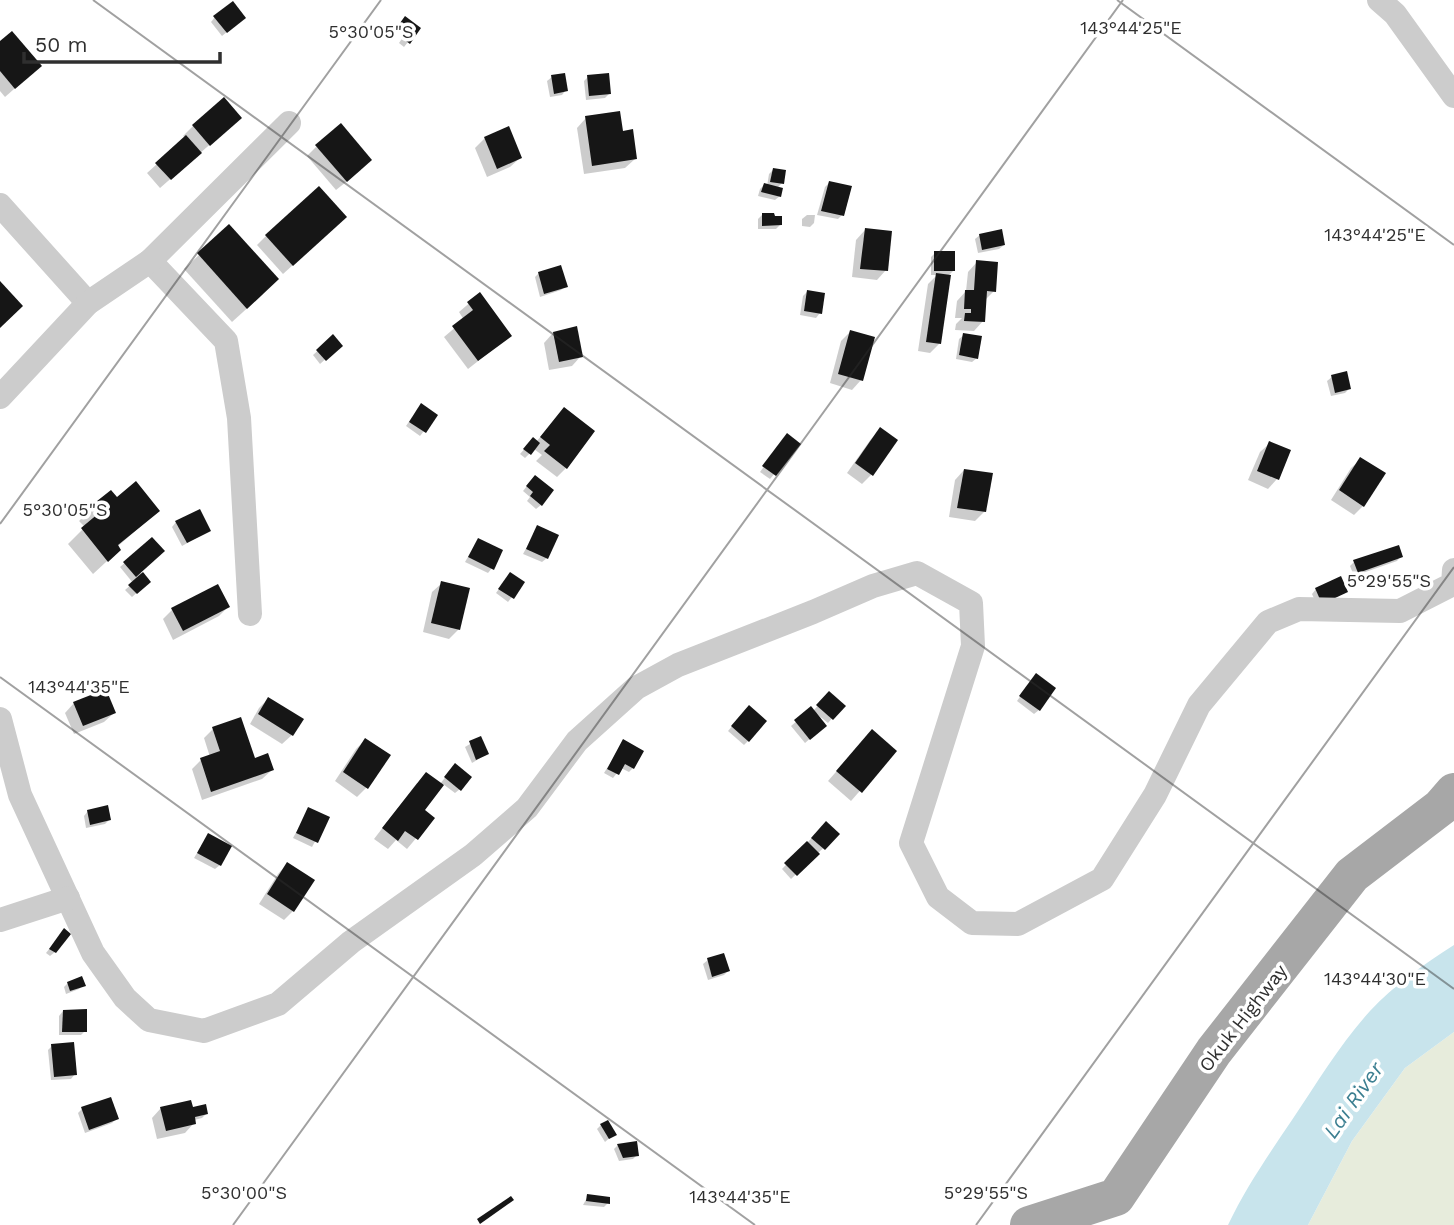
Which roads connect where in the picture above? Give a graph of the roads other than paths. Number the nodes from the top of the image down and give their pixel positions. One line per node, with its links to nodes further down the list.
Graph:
1 (1379, 0): 2 (street)
2 (1454, 96)
3 (289, 123): 5 (street)
4 (0, 205): 6 (street)
5 (150, 261): 6 (street); 9 (street)
6 (88, 303): 7 (street)
7 (0, 397)
8 (1454, 570): 13 (street)
9 (250, 614)
10 (0, 719): 11 (street)
11 (10, 790): 13 (street)
12 (1454, 792): 15 (main road, Okuk Highway)
13 (68, 898): 14 (street)
14 (0, 920)
15 (1029, 1225)

